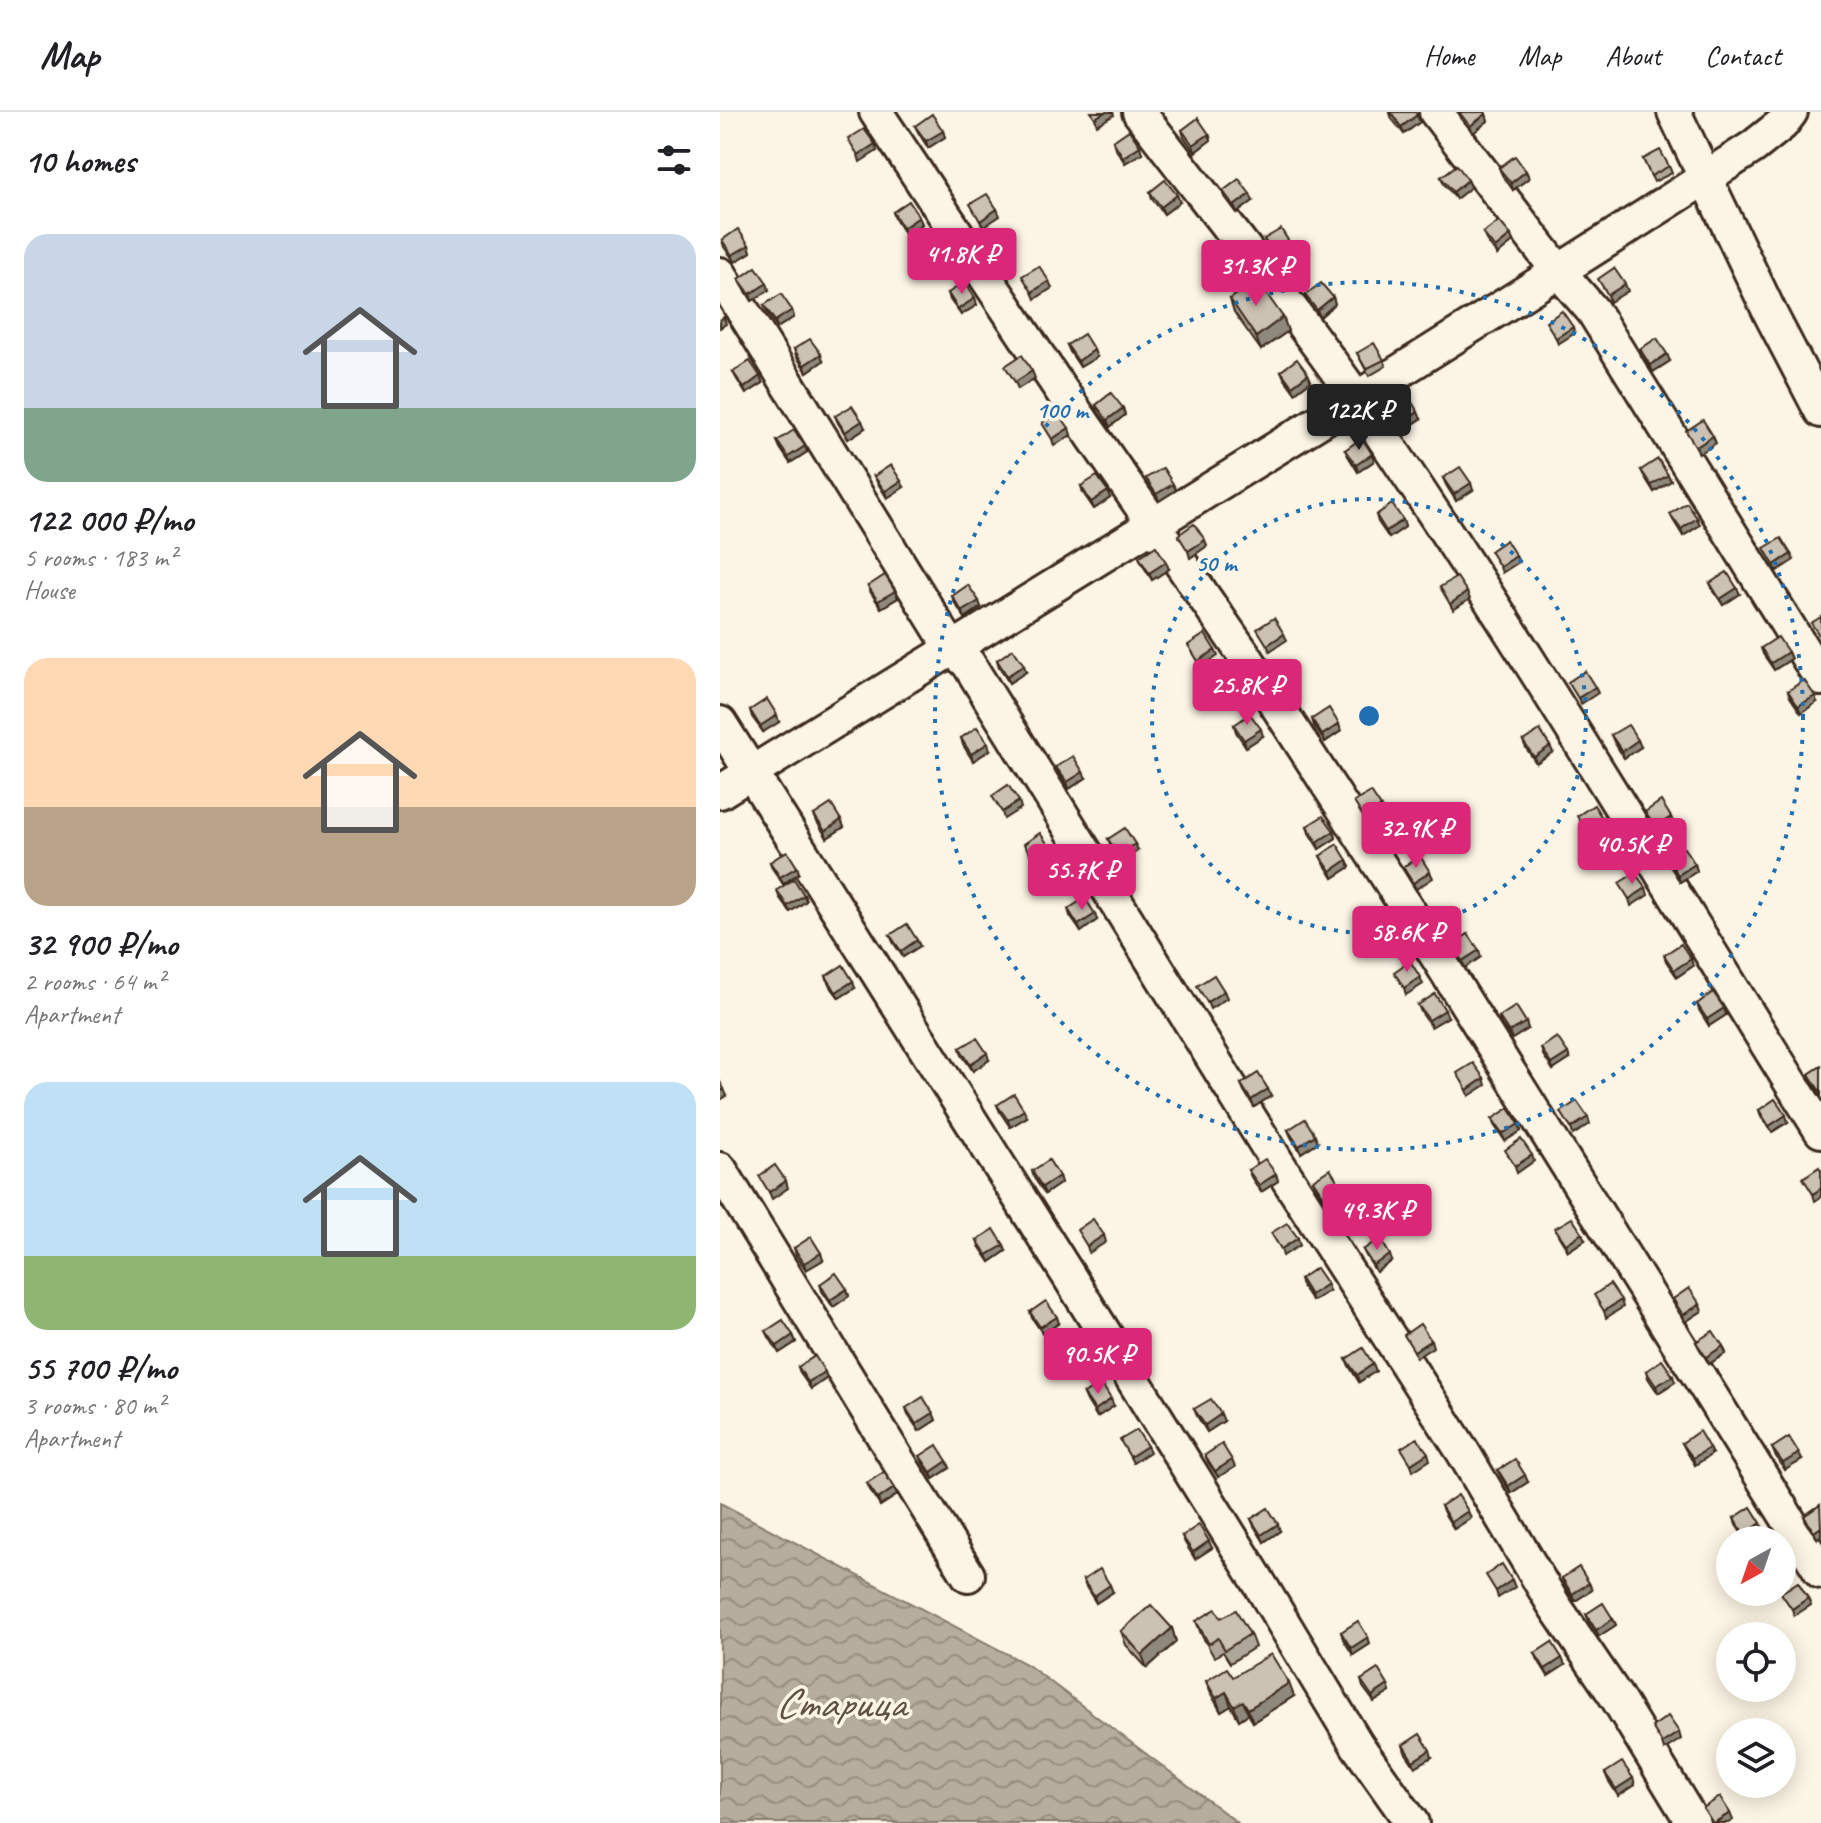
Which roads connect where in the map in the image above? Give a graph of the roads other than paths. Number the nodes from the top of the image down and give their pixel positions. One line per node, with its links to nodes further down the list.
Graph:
1 (876, 112): 11 (street)
2 (1139, 112): 9 (street)
3 (1436, 112): 7 (street)
4 (1674, 112): 6 (street)
5 (1791, 112): 6 (street)
6 (1707, 177): 7 (street); 10 (street)
7 (1559, 272): 9 (street); 13 (street)
8 (720, 274): 12 (street)
9 (1357, 400): 11 (street); 17 (street)
10 (1821, 411)
11 (1154, 523): 12 (street); 19 (street)
12 (952, 649): 15 (street); 22 (street)
13 (1821, 679)
14 (720, 723): 15 (street)
15 (751, 773): 16 (street); 21 (street)
16 (720, 792)
17 (1821, 1131)
18 (720, 1169): 20 (street)
19 (1821, 1572)
20 (968, 1575)
21 (1412, 1823)
22 (1693, 1823)

